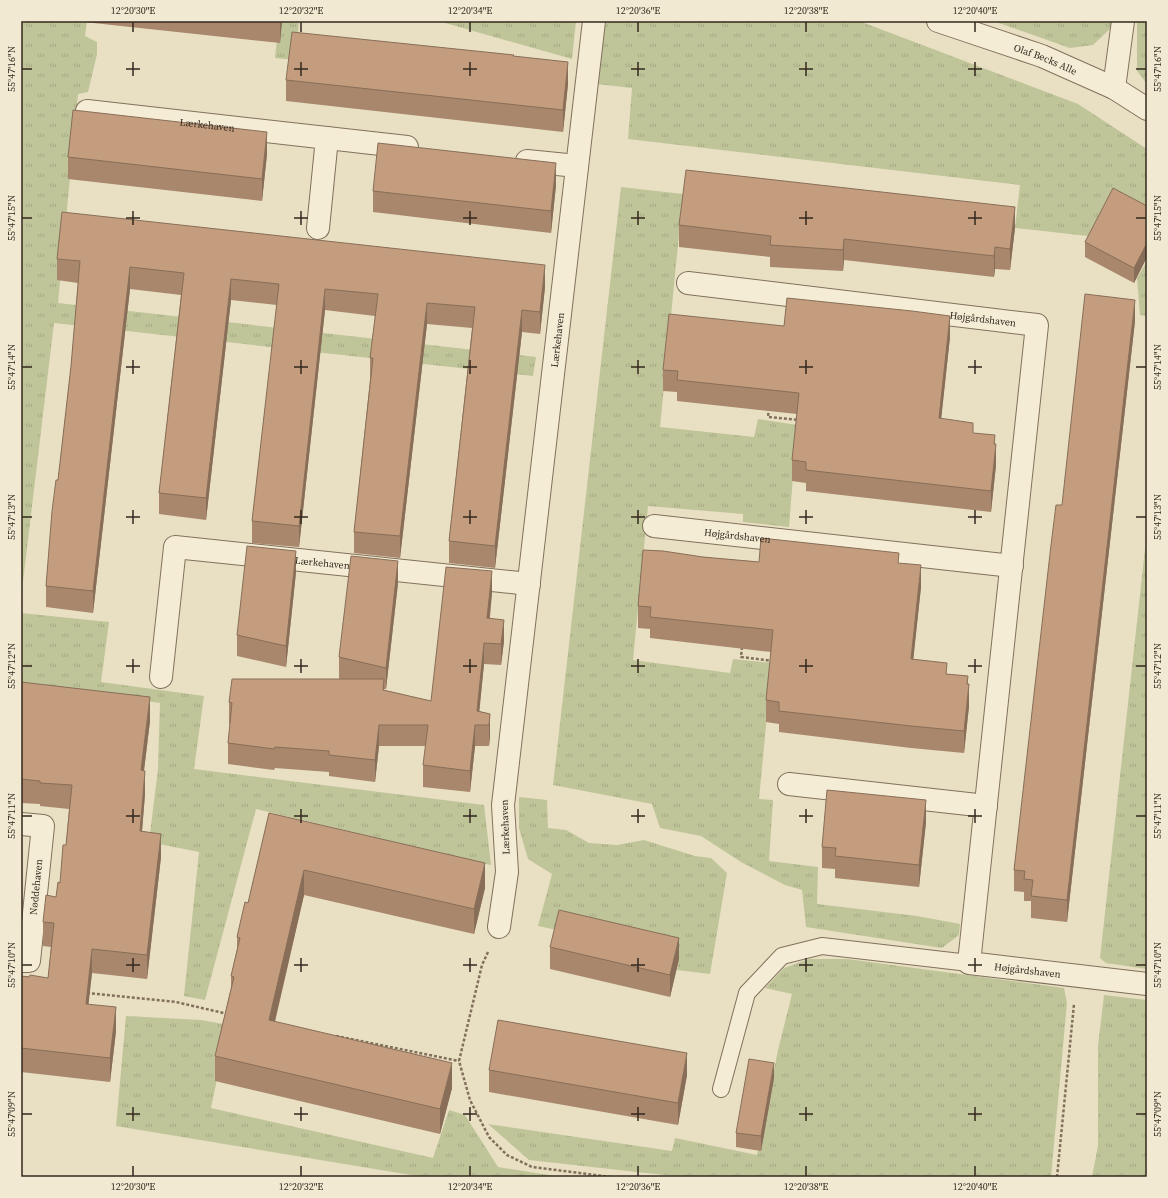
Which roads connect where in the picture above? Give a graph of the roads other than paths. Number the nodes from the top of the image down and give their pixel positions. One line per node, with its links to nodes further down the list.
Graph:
1 (594, 21): 10 (street, Lærkehaven)
2 (938, 21): 4 (street, Olaf Becks Alle)
3 (1123, 21): 4 (street)
4 (1114, 88): 6 (street, Olaf Becks Alle)
5 (87, 110): 7 (street, Lærkehaven)
6 (1147, 110)
7 (327, 138): 8 (street, Lærkehaven); 11 (street)
8 (429, 150)
9 (507, 158): 10 (street)
10 (577, 166): 15 (street, Lærkehaven)
11 (318, 228)
12 (688, 283): 14 (street, Højgårdshaven)
13 (654, 526): 14 (street, Højgårdshaven)
14 (1012, 566): 18 (street, Højgårdshaven)
15 (529, 584): 16 (street, Lærkehaven); 20 (street, Lærkehaven)
16 (161, 677)
17 (789, 784): 18 (street)
18 (986, 806): 22 (street, Højgårdshaven)
19 (21, 824): 21 (street, Nøddehaven)
20 (499, 927)
21 (21, 961)
22 (969, 963): 23 (street, Højgårdshaven); 24 (lane)
23 (1147, 984)
24 (721, 1089)

